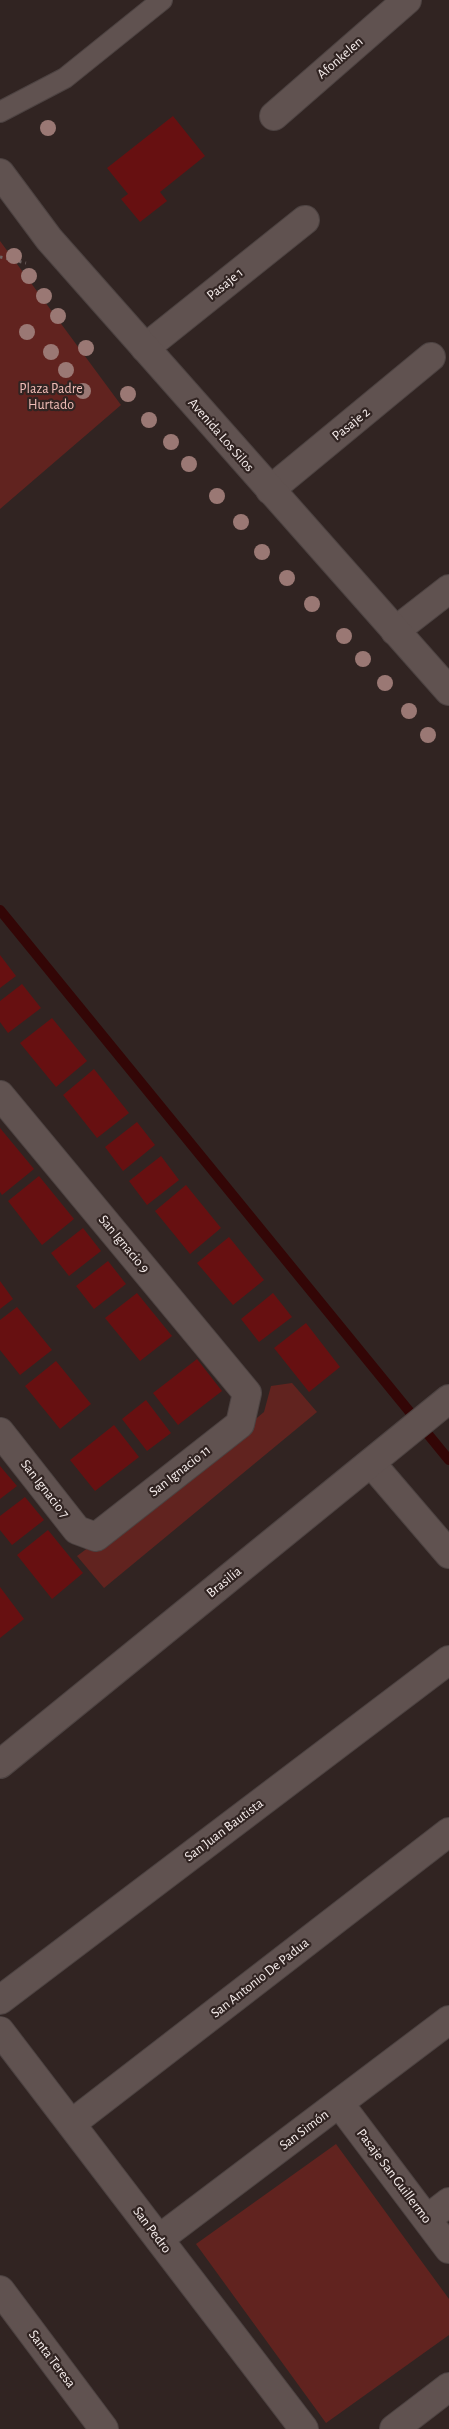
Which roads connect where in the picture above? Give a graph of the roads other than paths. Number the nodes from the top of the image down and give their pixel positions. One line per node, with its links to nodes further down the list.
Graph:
1 (162, 0): 3 (lane)
2 (407, 0): 4 (street, Afonkelen)
3 (0, 112)
4 (274, 116)
5 (0, 173): 7 (street, Avenida Los Silos)
6 (305, 220): 7 (street, Pasaje 1)
7 (145, 348): 9 (street, Avenida Los Silos)
8 (431, 357): 9 (street, Pasaje 2)
9 (270, 490): 11 (street, Avenida Los Silos)
10 (449, 589): 11 (street)
11 (395, 630): 12 (street, Avenida Los Silos)
12 (449, 691)
13 (0, 1095): 14 (street, San Ignacio 9)
14 (247, 1393): 18 (street, San Ignacio 11)
15 (449, 1399): 17 (street, Brasilia)
16 (0, 1432): 18 (street, San Ignacio 7)
17 (371, 1462): 19 (street); 21 (street, Brasilia)
18 (96, 1537)
19 (449, 1554)
20 (449, 1660): 23 (street, San Juan Bautista)
21 (0, 1764)
22 (449, 1832): 27 (street, San Antonio De Padua)
23 (0, 2000)
24 (449, 2020): 26 (street, San Simón)
25 (0, 2031): 27 (street, San Pedro)
26 (339, 2103): 29 (street, Pasaje San Guillermo); 30 (street, San Simón)
27 (71, 2124): 30 (street, San Pedro)
28 (449, 2202): 29 (street)
29 (426, 2219): 31 (street, Pasaje San Guillermo)
30 (159, 2239): 35 (street, San Pedro)
31 (449, 2249)
32 (0, 2290): 34 (street, Santa Teresa)
33 (449, 2387): 36 (street)
34 (104, 2429)
35 (304, 2429)
36 (394, 2429)

